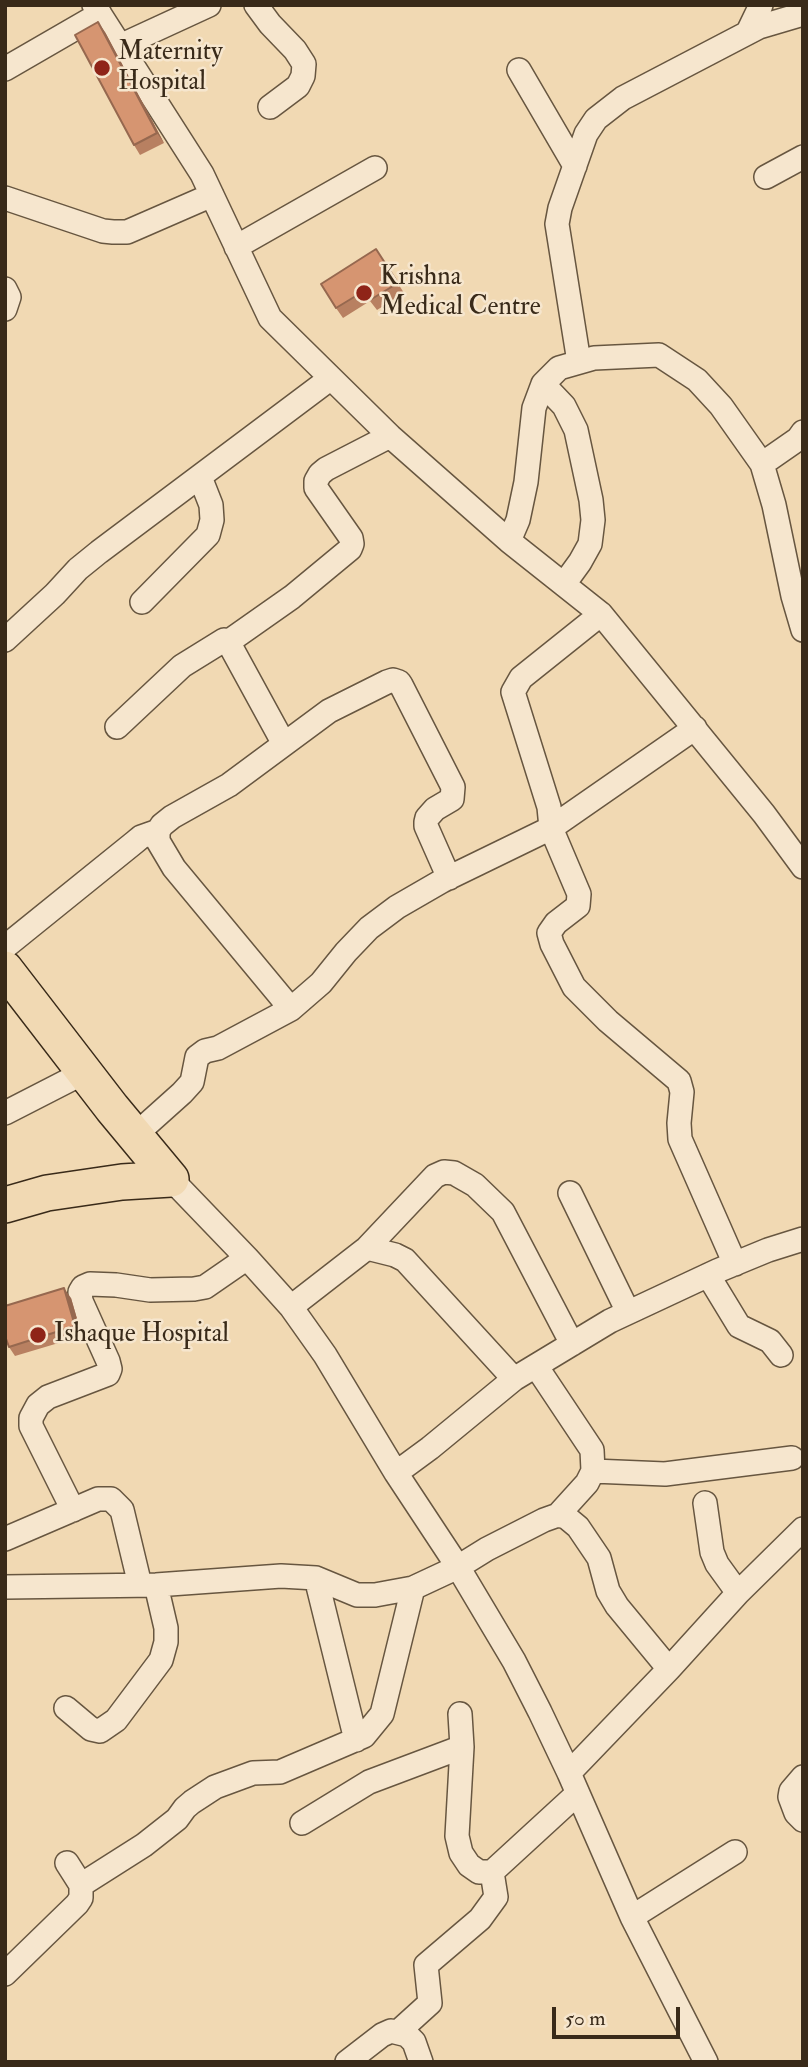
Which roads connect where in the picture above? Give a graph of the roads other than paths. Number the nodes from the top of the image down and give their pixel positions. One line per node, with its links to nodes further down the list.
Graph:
1 (209, 5): 7 (street)
2 (256, 5): 10 (street)
3 (761, 5): 6 (street)
4 (97, 9): 7 (street); 8 (street)
5 (803, 14): 6 (street)
6 (748, 32): 12 (street)
7 (120, 46): 15 (street)
8 (5, 69)
9 (519, 70): 12 (street)
10 (270, 107)
11 (803, 156): 14 (street)
12 (575, 166): 20 (street)
13 (375, 168): 17 (street)
14 (766, 177)
15 (212, 195): 16 (street); 17 (street)
16 (5, 198)
17 (236, 247): 21 (street)
18 (5, 289): 19 (street)
19 (5, 309)
20 (579, 362): 22 (street); 25 (street)
21 (331, 378): 24 (street); 26 (street)
22 (543, 384): 27 (street); 28 (street)
23 (803, 432): 25 (street)
24 (390, 436): 27 (street); 33 (street)
25 (762, 464): 31 (street)
26 (200, 477): 29 (street); 32 (street)
27 (509, 541): 28 (street)
28 (564, 584): 30 (street)
29 (142, 603)
30 (601, 614): 35 (street); 37 (street)
31 (803, 630)
32 (5, 639)
33 (228, 642): 34 (street); 36 (street)
34 (117, 727)
35 (695, 728): 37 (street); 39 (street)
36 (284, 744): 38 (street); 40 (street)
37 (551, 828): 40 (street); 54 (street)
38 (158, 831): 41 (street); 43 (street)
39 (803, 867)
40 (449, 878): 43 (street)
41 (5, 947)
42 (5, 969): 44 (highway)
43 (291, 1009): 46 (street)
44 (85, 1072): 45 (street); 46 (highway)
45 (5, 1113)
46 (134, 1136): 47 (highway); 48 (highway)
47 (171, 1179): 48 (highway); 53 (street)
48 (87, 1188): 50 (highway)
49 (570, 1194): 57 (street)
50 (5, 1205)
51 (803, 1239): 54 (street)
52 (367, 1248): 56 (street); 58 (street); 61 (street)
53 (247, 1258): 56 (street); 66 (street)
54 (735, 1264): 55 (street)
55 (708, 1275): 57 (street); 59 (street)
56 (291, 1307): 64 (street)
57 (628, 1312): 58 (street)
58 (572, 1344): 60 (street)
59 (781, 1355)
60 (536, 1366): 61 (street); 63 (street)
61 (514, 1379): 64 (street)
62 (793, 1458): 63 (street)
63 (593, 1471): 67 (street)
64 (396, 1473): 70 (street)
65 (705, 1503): 75 (street)
66 (73, 1510): 69 (street); 72 (street)
67 (558, 1515): 70 (street); 76 (street)
68 (803, 1529): 75 (street)
69 (5, 1539)
70 (458, 1567): 74 (street); 82 (street)
71 (316, 1578): 72 (street); 74 (street); 79 (street)
72 (148, 1585): 73 (street); 77 (street)
73 (5, 1587)
74 (413, 1588): 79 (street)
75 (738, 1593): 76 (street)
76 (669, 1669): 82 (street)
77 (66, 1708)
78 (460, 1714): 80 (street)
79 (356, 1740): 88 (street)
80 (462, 1747): 84 (street); 87 (street)
81 (803, 1777): 83 (street)
82 (573, 1783): 87 (street); 89 (street)
83 (803, 1820)
84 (302, 1823)
85 (735, 1853): 89 (street)
86 (67, 1863): 88 (street)
87 (492, 1872): 91 (street)
88 (81, 1885): 90 (street)
89 (632, 1917): 94 (street)
90 (5, 1974)
91 (398, 2032): 92 (street); 93 (street)
92 (347, 2062)
93 (421, 2062)
94 (706, 2062)

